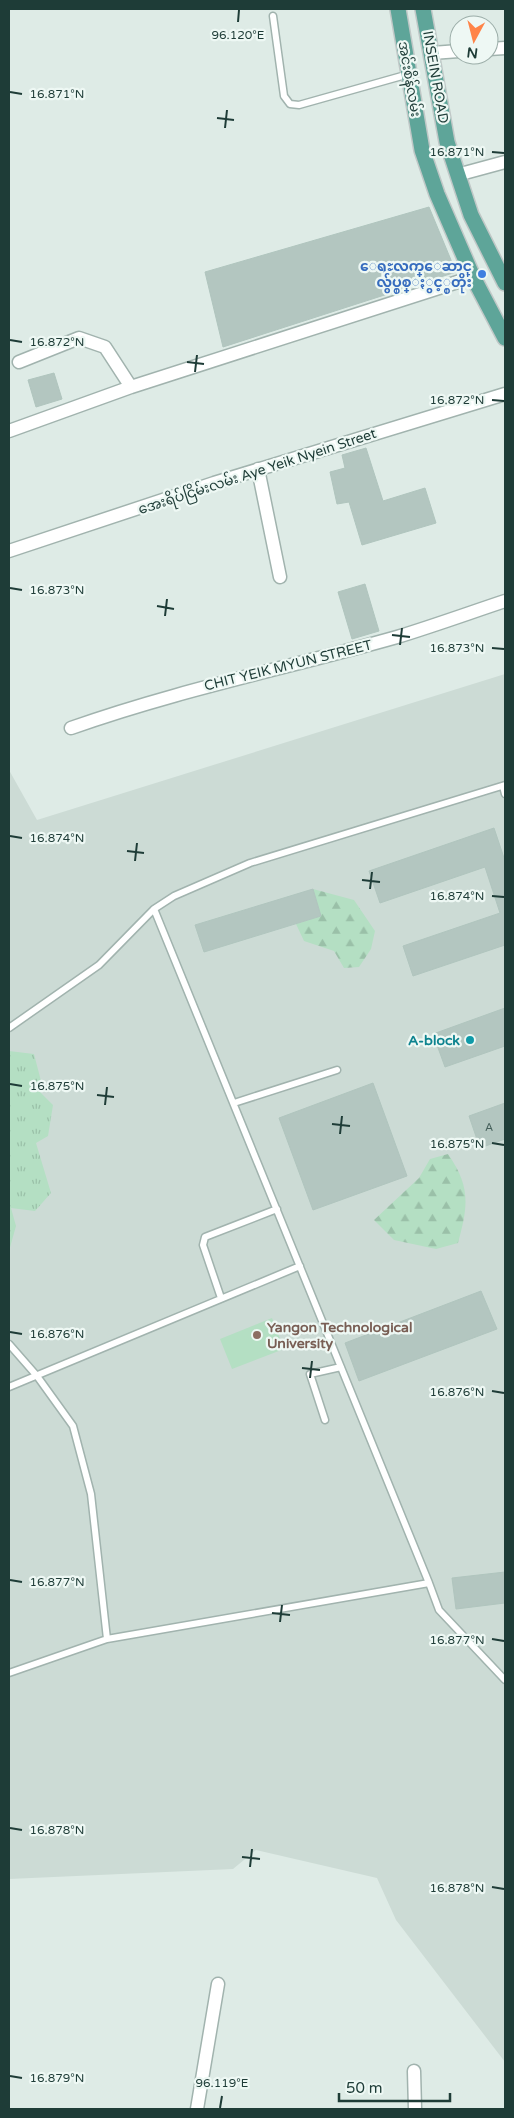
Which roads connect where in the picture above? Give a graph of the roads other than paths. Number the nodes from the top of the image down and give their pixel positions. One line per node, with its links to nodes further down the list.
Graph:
1 (398, 9): 7 (main road, အင်းစိန်လမ်း)
2 (423, 9): 3 (street); 6 (main road, INSEIN ROAD)
3 (429, 9)
4 (272, 16): 7 (lane)
5 (449, 52): 6 (street)
6 (432, 53): 8 (main road, INSEIN ROAD)
7 (409, 74): 9 (main road, အင်းစိန်လမ်း)
8 (447, 142): 9 (main road); 11 (main road, INSEIN ROAD)
9 (422, 150): 12 (main road)
10 (505, 162): 11 (street)
11 (457, 175): 13 (main road, INSEIN ROAD)
12 (473, 277): 14 (main road); 16 (street)
13 (505, 283)
14 (505, 338)
15 (19, 362): 16 (street)
16 (132, 387): 18 (street)
17 (505, 394): 19 (street, အေးရိပ်ငြိမ်းလမ်း Aye Yeik Nyein Street)
18 (9, 431)
19 (258, 469): 20 (street, အေးရိပ်ငြိမ်းလမ်း Aye Yeik Nyein Street); 21 (street)
20 (9, 551)
21 (280, 577)
22 (505, 601): 23 (street, CHIT YEIK MYUN STREET)
23 (71, 728)
24 (504, 786): 25 (lane); 26 (lane)
25 (505, 794)
26 (154, 909): 27 (lane); 29 (lane)
27 (9, 1028)
28 (336, 1070): 29 (lane)
29 (234, 1103): 30 (lane)
30 (277, 1209): 31 (lane); 32 (lane)
31 (300, 1266): 32 (lane); 34 (lane)
32 (221, 1298): 35 (lane)
33 (9, 1344): 35 (lane)
34 (341, 1367): 37 (lane); 38 (lane)
35 (37, 1376): 36 (lane); 39 (lane)
36 (9, 1388)
37 (325, 1420)
38 (429, 1583): 39 (lane); 41 (lane)
39 (107, 1639): 40 (lane)
40 (9, 1673)
41 (505, 1680)
42 (218, 1984): 44 (street)
43 (414, 2071): 45 (street)
44 (197, 2109)
45 (415, 2109)

